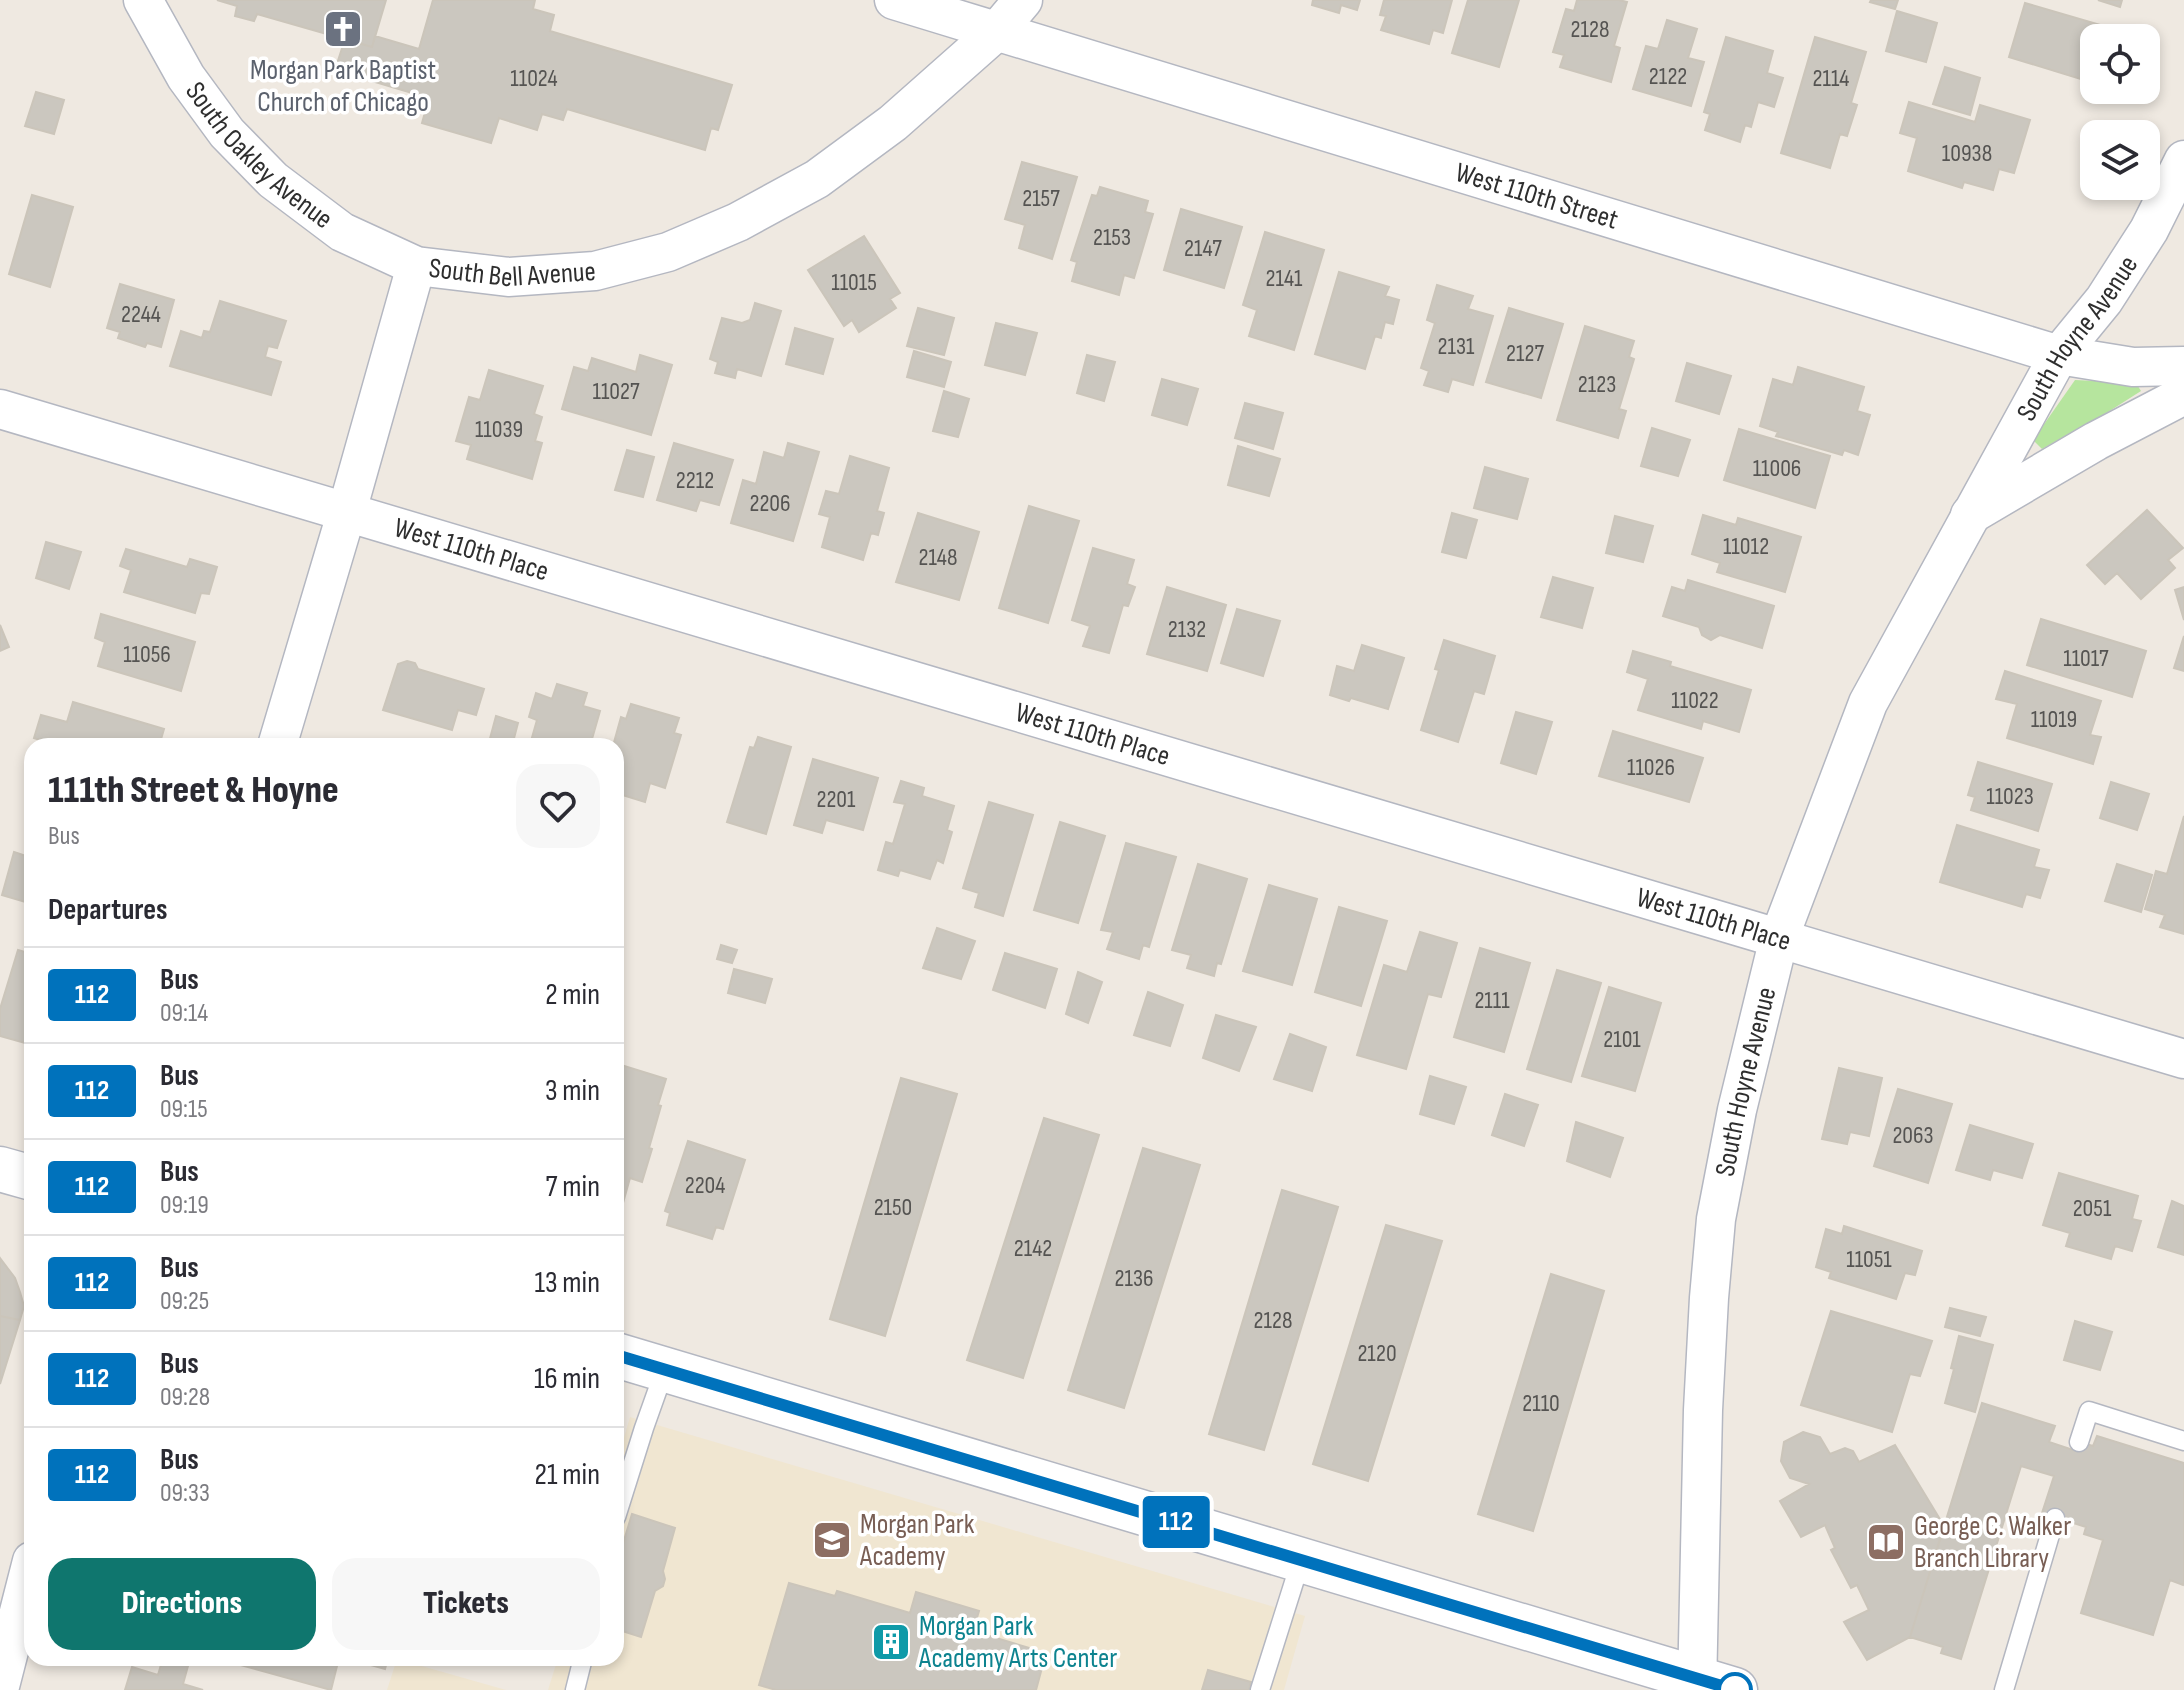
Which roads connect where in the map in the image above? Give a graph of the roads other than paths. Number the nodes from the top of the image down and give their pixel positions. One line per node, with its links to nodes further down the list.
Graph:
1 (143, 0): 6 (street, South Oakley Avenue)
2 (894, 0): 4 (street, West 110th Street)
3 (1023, 0): 4 (street, South Bell Avenue)
4 (997, 31): 6 (street, South Bell Avenue); 7 (street, West 110th Street)
5 (2184, 160): 7 (street, South Hoyne Avenue)
6 (416, 266): 11 (street, South Bell Avenue)
7 (2059, 355): 8 (street, West 110th Street); 12 (street, South Hoyne Avenue)
8 (2184, 366)
9 (2184, 395): 12 (street, South Hoyne Avenue)
10 (0, 409): 11 (street, West 110th Place)
11 (347, 511): 13 (street, South Bell Avenue); 14 (street, West 110th Place)
12 (1970, 515): 14 (street, South Hoyne Avenue)
13 (279, 738)
14 (1779, 938): 15 (street, West 110th Place); 28 (street, South Hoyne Avenue)
15 (2184, 1059)
16 (0, 1169): 17 (main road)
17 (24, 1176)
18 (624, 1357): 19 (main road)
19 (665, 1369): 22 (lane); 24 (main road)
20 (2184, 1441): 21 (lane)
21 (2079, 1442)
22 (624, 1491)
23 (2055, 1518): 31 (lane)
24 (1301, 1560): 28 (main road); 30 (lane)
25 (24, 1592): 27 (street)
26 (581, 1666): 29 (lane)
27 (0, 1686)
28 (1710, 1686)
29 (575, 1690)
30 (1260, 1690)
31 (2004, 1690)

